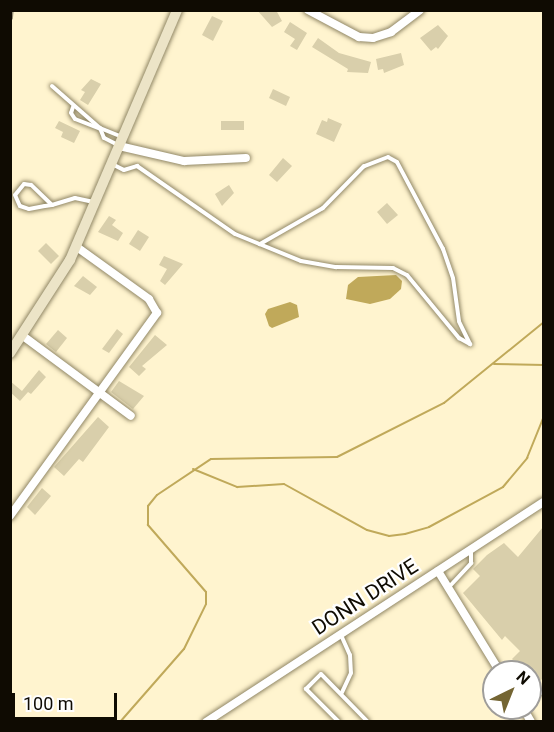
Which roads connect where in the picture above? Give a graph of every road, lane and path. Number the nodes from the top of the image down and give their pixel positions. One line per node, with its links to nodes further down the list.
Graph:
1 (308, 10): 2 (street)
2 (420, 10)
3 (174, 12): 7 (main road)
4 (52, 86): 5 (lane)
5 (73, 106): 6 (lane); 6 (lane)
6 (100, 129): 7 (lane); 7 (lane)
7 (121, 142): 8 (street); 9 (main road)
8 (246, 158)
9 (111, 164): 10 (main road); 12 (lane)
10 (95, 202): 11 (lane); 13 (main road)
11 (52, 205): 11 (lane)
12 (260, 243): 12 (lane)
13 (77, 247): 14 (main road); 16 (street)
14 (23, 336): 15 (main road); 16 (street)
15 (10, 353)
16 (100, 393): 17 (street); 19 (street)
17 (131, 416)
18 (543, 502): 20 (street, DONN DRIVE)
19 (10, 516)
20 (471, 549): 21 (street, DONN DRIVE); 22 (lane)
21 (438, 571): 22 (street); 23 (street, DONN DRIVE)
22 (449, 588): 24 (street)
23 (341, 634): 25 (lane); 26 (street, DONN DRIVE)
24 (493, 660)
25 (342, 692): 27 (lane); 28 (lane)
26 (206, 722)
27 (339, 722)
28 (368, 722)

